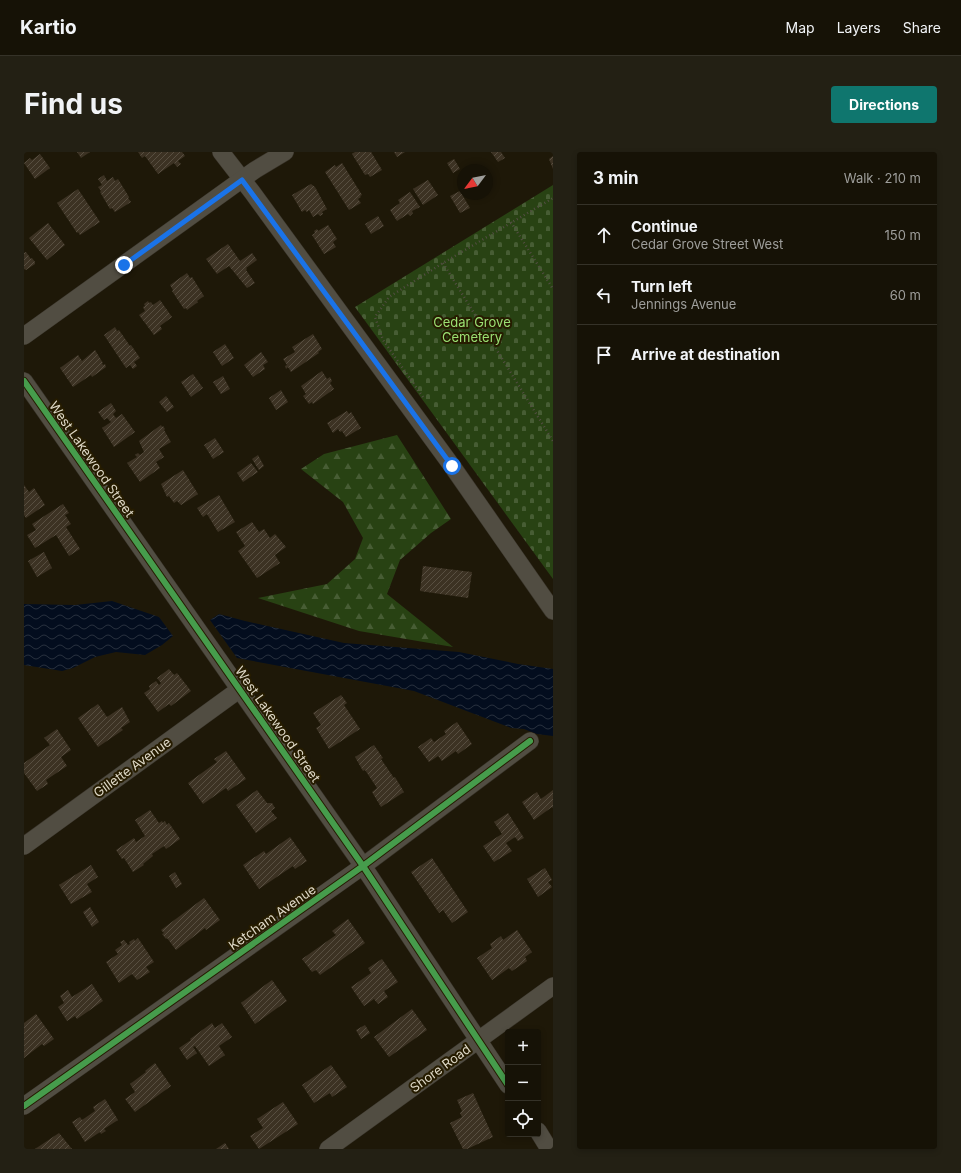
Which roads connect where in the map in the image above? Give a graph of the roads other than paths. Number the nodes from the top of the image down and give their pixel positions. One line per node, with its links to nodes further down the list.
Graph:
1 (221, 152): 3 (street)
2 (285, 152): 3 (street)
3 (242, 180): 4 (street); 6 (street)
4 (24, 336)
5 (24, 381): 7 (street, West Lakewood Street)
6 (553, 611)
7 (240, 689): 9 (street, Gillette Avenue); 10 (street, West Lakewood Street)
8 (530, 741): 10 (street, Ketcham Avenue)
9 (24, 846)
10 (364, 866): 12 (street, West Lakewood Street); 14 (street, Ketcham Avenue)
11 (553, 986): 12 (street, Shore Road)
12 (478, 1040): 13 (street, West Lakewood Street); 16 (street, Shore Road)
13 (505, 1081)
14 (24, 1106)
15 (541, 1137): 17 (street)
16 (328, 1149)
17 (549, 1149)

